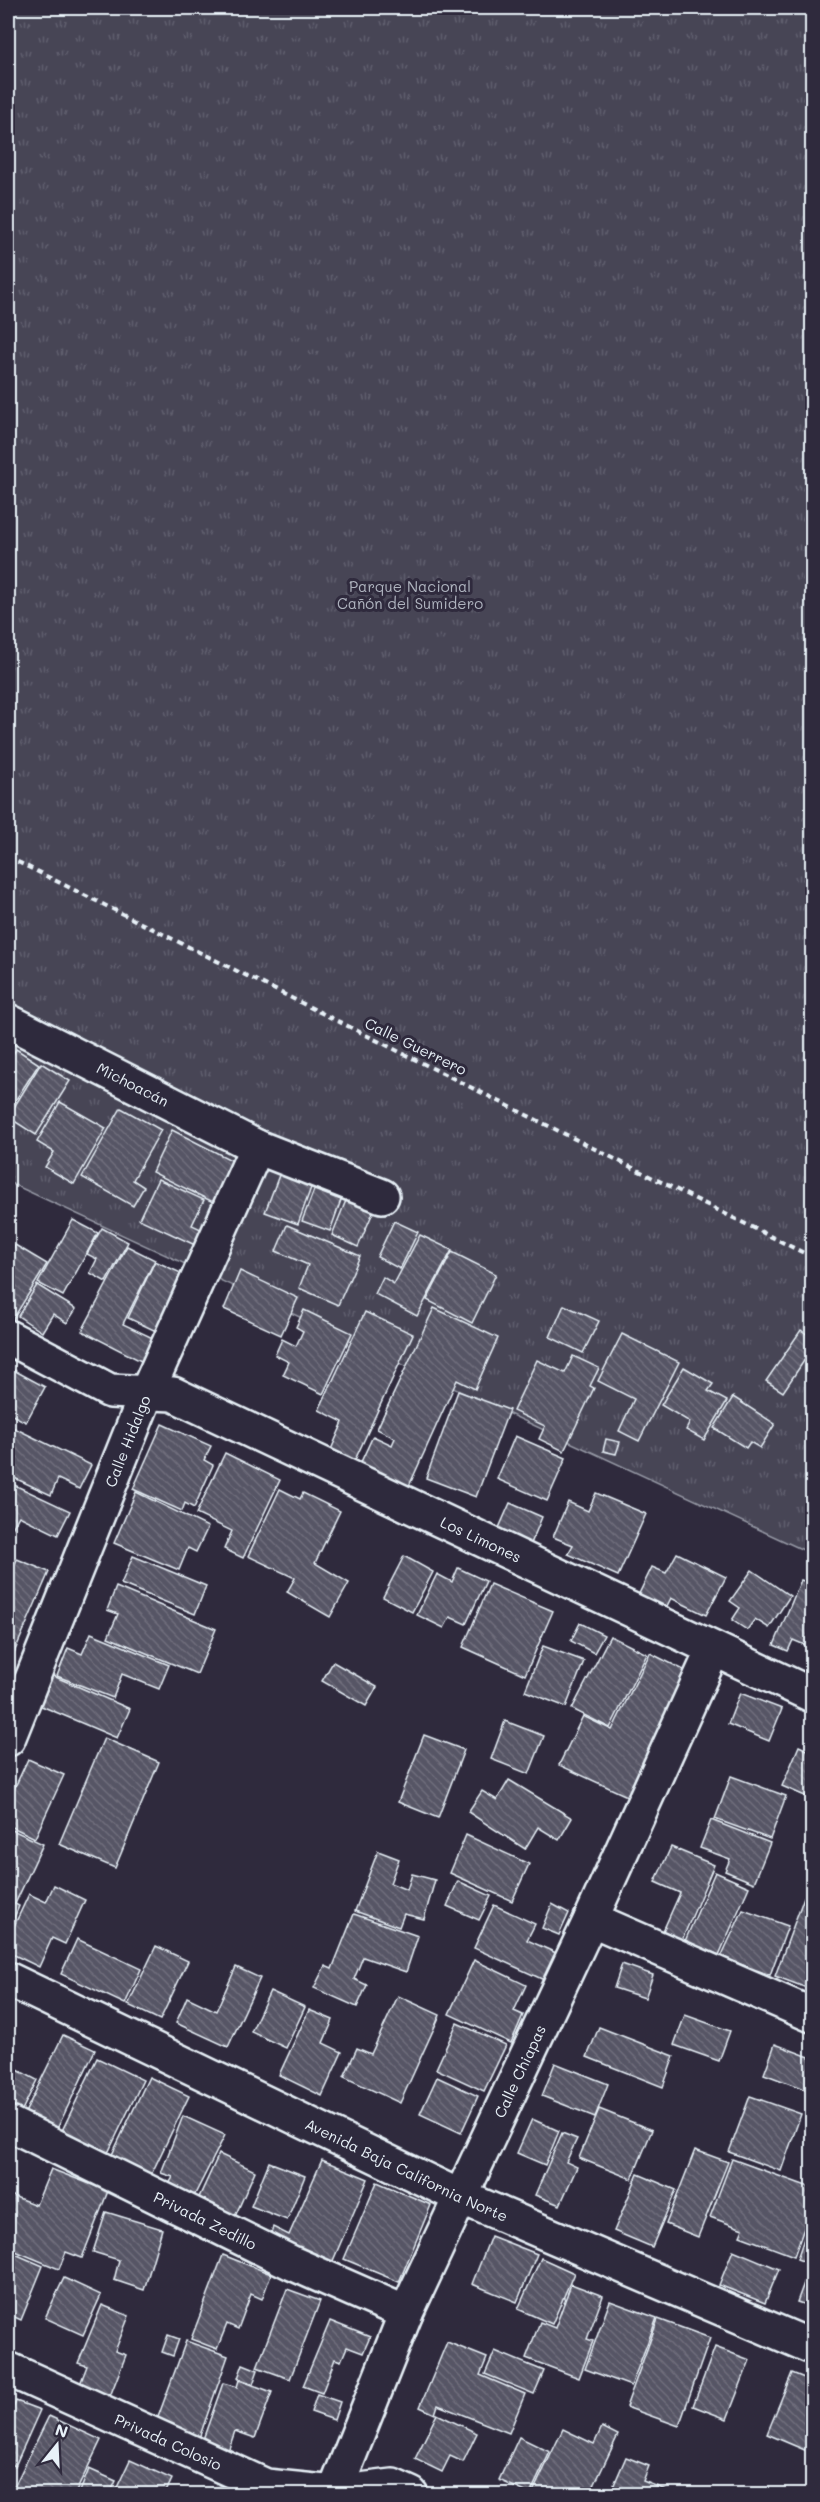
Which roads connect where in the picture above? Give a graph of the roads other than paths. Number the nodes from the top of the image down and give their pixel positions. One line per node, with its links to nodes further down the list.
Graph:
1 (8, 1021): 2 (street, Michoacán)
2 (257, 1147): 3 (street, Michoacán); 5 (street, Calle Hidalgo)
3 (382, 1196)
4 (8, 1337): 5 (street, Los Limones)
5 (147, 1392): 6 (street, Los Limones); 8 (street, Calle Hidalgo)
6 (713, 1650): 7 (street, Los Limones); 9 (street, Calle Chiapas)
7 (813, 1695)
8 (9, 1733)
9 (591, 1919): 11 (street); 13 (street, Calle Chiapas)
10 (8, 1979): 13 (street, Avenida Baja California Norte)
11 (813, 2015)
12 (8, 2123): 14 (street, Privada Zedillo)
13 (461, 2197): 14 (street, Calle Chiapas); 15 (street, Avenida Baja California Norte)
14 (406, 2313): 17 (street, Calle Chiapas)
15 (813, 2347)
16 (8, 2369): 17 (street, Privada Colosio)
17 (335, 2494): 18 (street, Privada Colosio)
18 (411, 2494)

